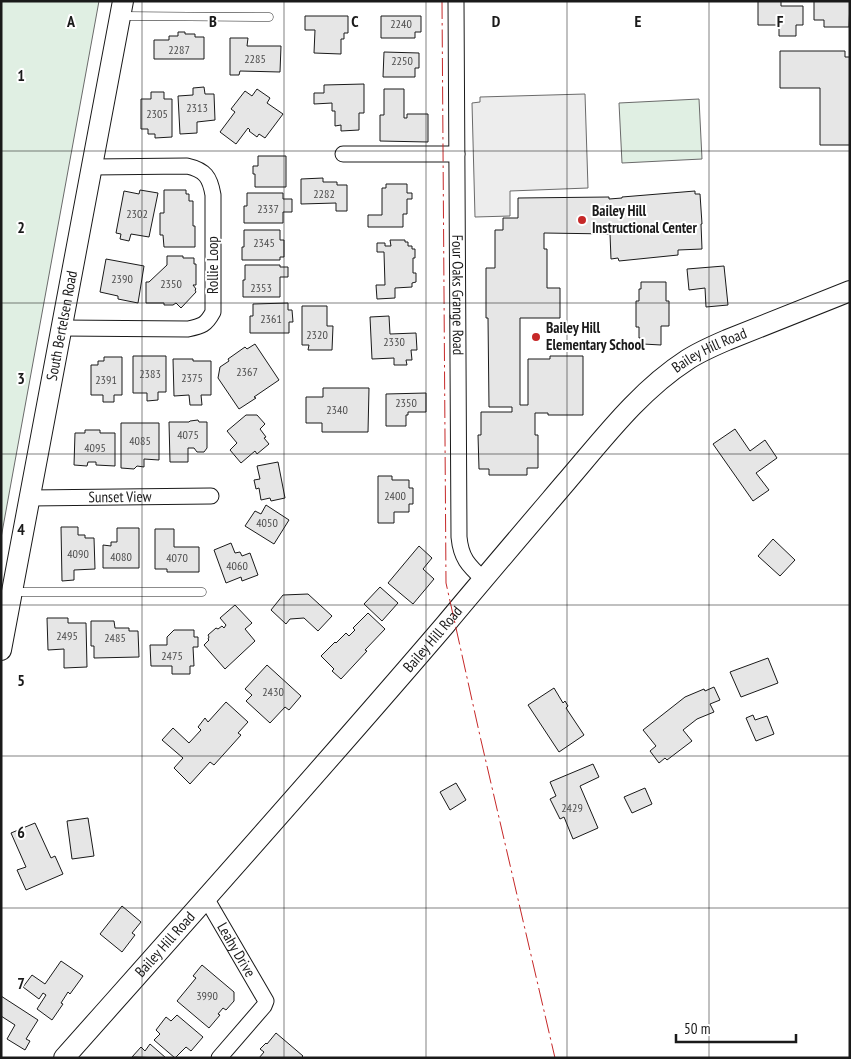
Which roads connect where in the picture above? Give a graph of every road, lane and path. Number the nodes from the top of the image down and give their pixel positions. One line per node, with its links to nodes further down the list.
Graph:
1 (456, 1): 5 (street, Four Oaks Grange Road)
2 (121, 9): 3 (lane); 6 (main road, South Bertelsen Road)
3 (269, 17)
4 (343, 154): 5 (street)
5 (457, 154): 11 (street, Four Oaks Grange Road)
6 (92, 167): 8 (main road, South Bertelsen Road); 8 (street, Rollie Loop)
7 (850, 292): 11 (main road, Bailey Hill Road)
8 (61, 328): 10 (main road, South Bertelsen Road)
9 (212, 496): 10 (street, Sunset View)
10 (29, 498): 12 (main road, South Bertelsen Road)
11 (483, 579): 15 (main road, Bailey Hill Road)
12 (12, 592): 13 (lane); 14 (main road, South Bertelsen Road)
13 (202, 592)
14 (1, 650)
15 (206, 898): 16 (main road, Bailey Hill Road); 17 (street, Leahy Drive)
16 (64, 1058)
17 (219, 1058)

